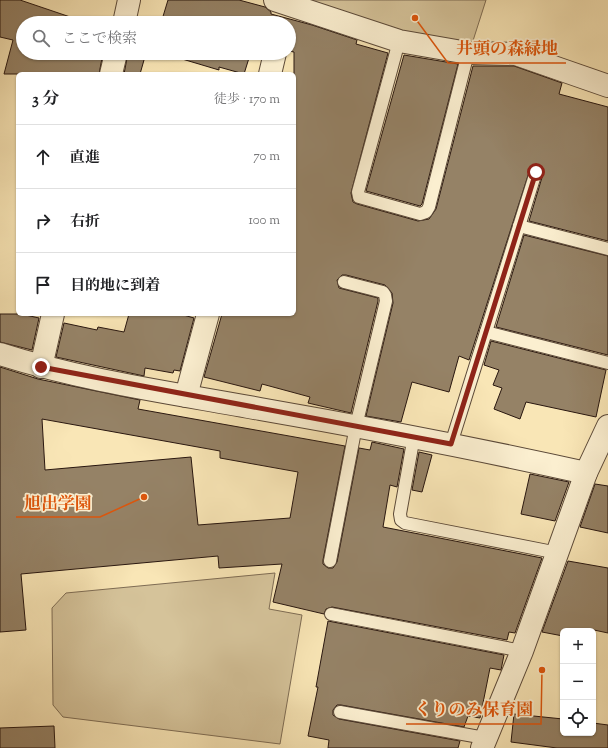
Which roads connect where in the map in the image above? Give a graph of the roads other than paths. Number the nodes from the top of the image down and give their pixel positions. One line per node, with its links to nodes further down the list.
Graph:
1 (129, 0): 3 (street)
2 (282, 9): 4 (street)
3 (126, 16)
4 (399, 41): 5 (street); 5 (lane)
5 (468, 53): 10 (street)
6 (114, 60): 8 (street)
7 (273, 60): 9 (street)
8 (111, 72)
9 (270, 72)
10 (608, 86)
11 (536, 172): 12 (lane)
12 (519, 226): 13 (lane); 17 (lane)
13 (608, 249)
14 (344, 282): 22 (lane)
15 (54, 316): 20 (street)
16 (207, 316): 21 (street)
17 (486, 332): 19 (lane); 25 (lane)
18 (0, 354): 20 (street)
19 (608, 363)
20 (41, 367): 21 (street)
21 (186, 396): 22 (street)
22 (356, 426): 24 (street); 28 (lane)
23 (608, 426): 26 (street)
24 (414, 436): 25 (street); 27 (lane)
25 (451, 444): 26 (street)
26 (586, 473): 27 (street)
27 (558, 554): 30 (street)
28 (330, 561)
29 (331, 614): 30 (lane)
30 (522, 651): 32 (street)
31 (340, 712): 32 (lane)
32 (484, 743)

